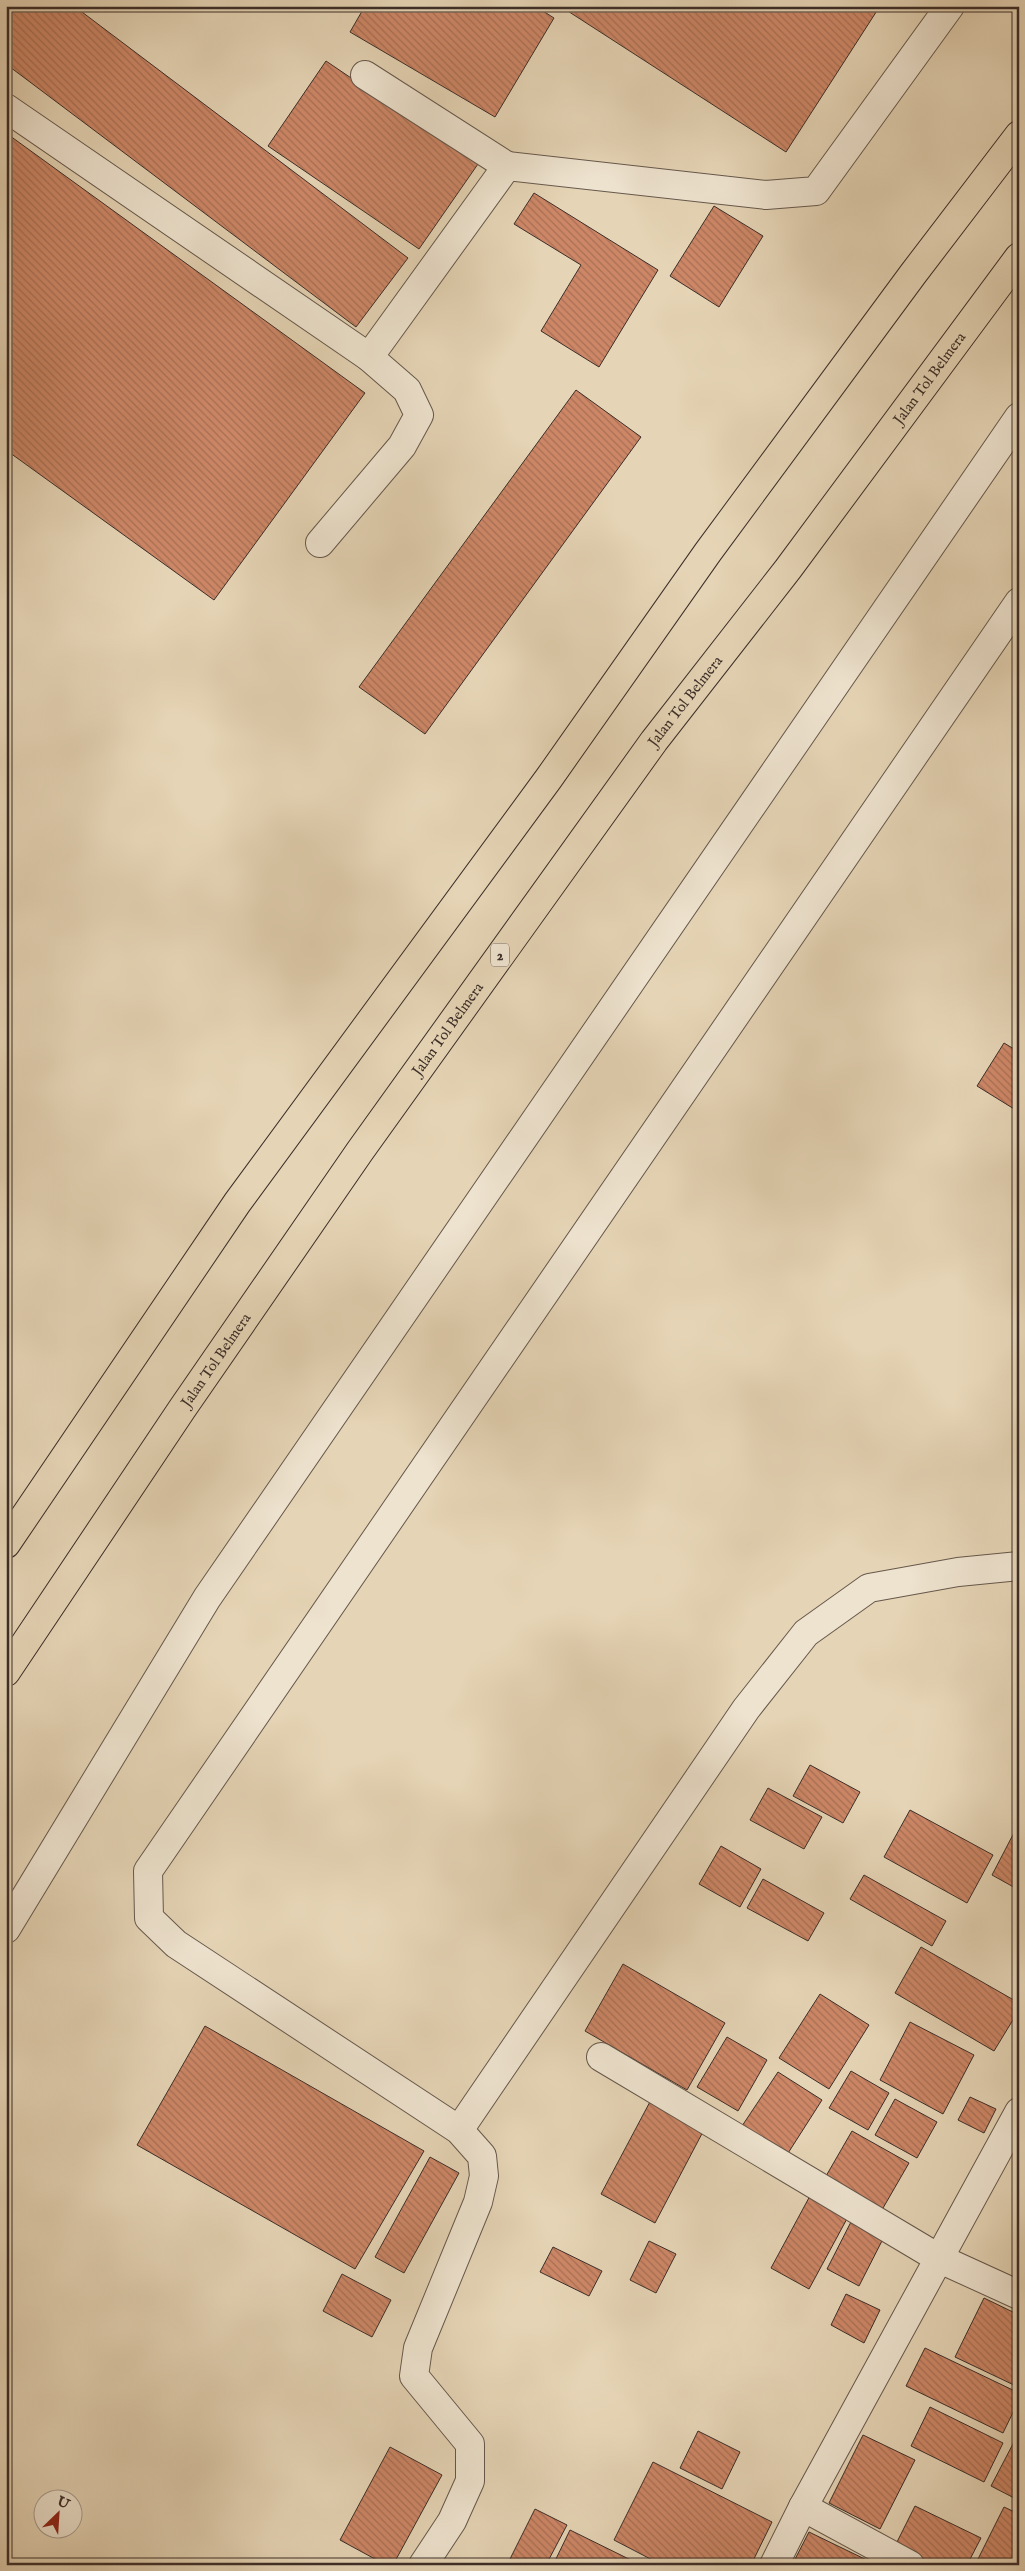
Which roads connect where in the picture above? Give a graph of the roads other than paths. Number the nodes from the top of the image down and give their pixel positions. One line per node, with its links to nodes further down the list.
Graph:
1 (950, 6): 5 (street)
2 (365, 74): 5 (street)
3 (6, 108): 7 (street)
4 (1019, 135): 11 (highway)
5 (507, 166): 7 (street)
6 (1019, 256): 13 (highway, Jalan Tol Belmera / 2)
7 (369, 357): 9 (street)
8 (1019, 417): 14 (street)
9 (320, 543)
10 (1019, 602): 17 (street)
11 (6, 1544)
12 (1019, 1566): 17 (street)
13 (6, 1672)
14 (6, 1929)
15 (602, 2057): 18 (street)
16 (1019, 2112): 18 (street)
17 (458, 2130): 21 (street)
18 (940, 2259): 19 (street); 20 (street)
19 (1019, 2295)
20 (803, 2507): 22 (street); 23 (street)
21 (423, 2565)
22 (774, 2565)
23 (910, 2565)

